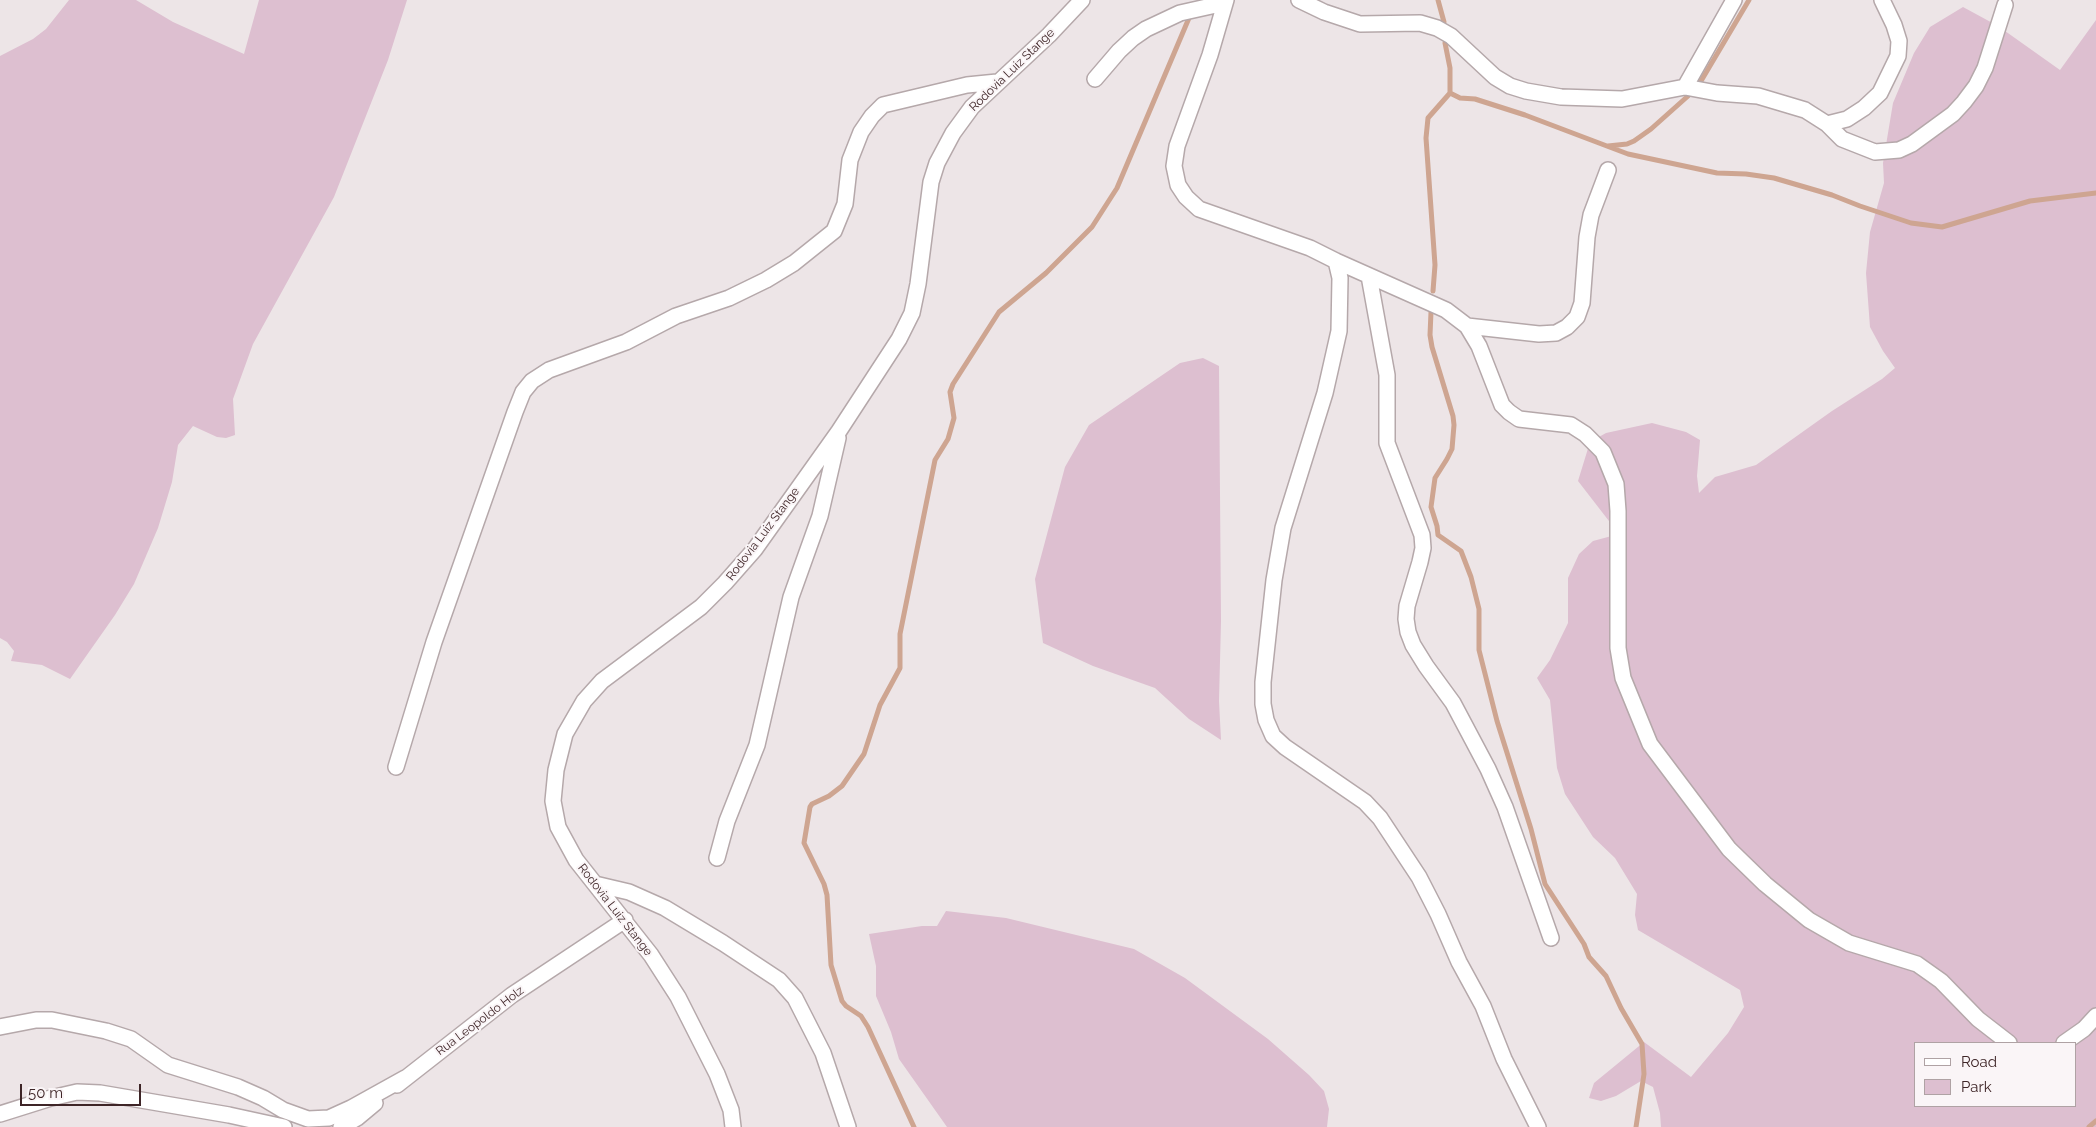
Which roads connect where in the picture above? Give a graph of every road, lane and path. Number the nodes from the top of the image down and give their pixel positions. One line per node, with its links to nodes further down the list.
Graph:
1 (1082, 0): 8 (street, Rodovia Luiz Stange)
2 (1300, 0): 9 (street)
3 (1734, 0): 9 (street)
4 (1882, 0): 10 (street)
5 (1226, 2): 7 (street); 12 (street)
6 (2005, 5): 10 (street)
7 (1095, 80)
8 (997, 82): 15 (street, Rodovia Luiz Stange); 16 (street)
9 (1685, 88): 10 (street)
10 (1827, 124)
11 (1608, 170): 14 (street)
12 (1336, 261): 13 (street); 32 (street)
13 (1369, 276): 14 (street); 20 (street)
14 (1467, 326): 23 (street)
15 (839, 432): 17 (street); 18 (street, Rodovia Luiz Stange)
16 (396, 767)
17 (718, 858)
18 (595, 884): 19 (street, Rodovia Luiz Stange); 31 (street)
19 (625, 920): 25 (street, Rua Leopoldo Holz); 30 (street, Rodovia Luiz Stange)
20 (1551, 938)
21 (2096, 1016): 24 (street)
22 (0, 1027): 25 (street)
23 (2008, 1042)
24 (2065, 1042)
25 (405, 1078): 28 (street, Rua Leopoldo Holz); 29 (street)
26 (0, 1114): 27 (street)
27 (284, 1127)
28 (341, 1127)
29 (363, 1127)
30 (733, 1127)
31 (848, 1127)
32 (1538, 1127)

